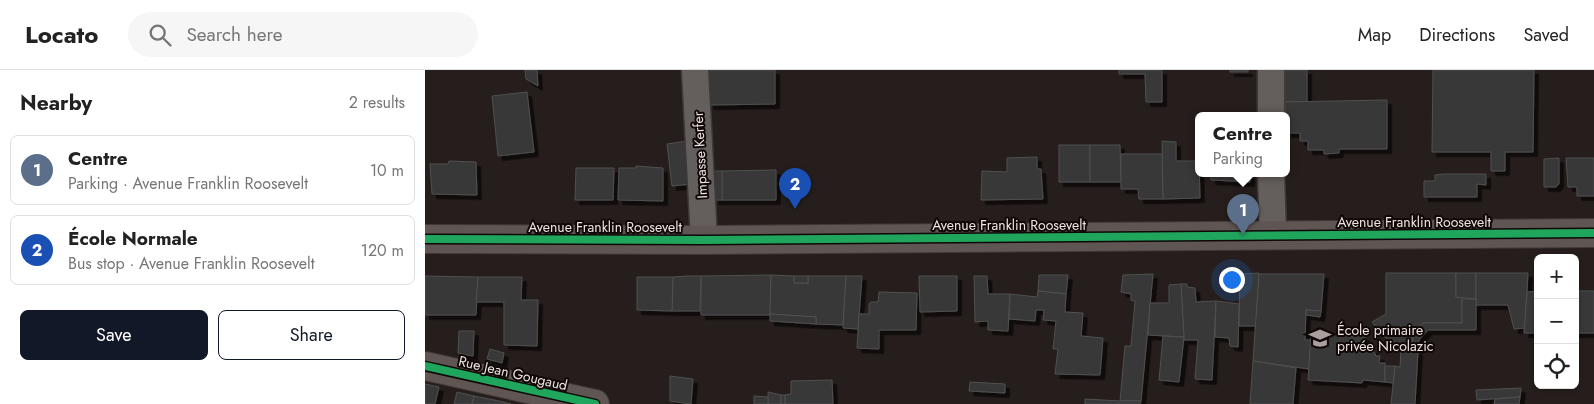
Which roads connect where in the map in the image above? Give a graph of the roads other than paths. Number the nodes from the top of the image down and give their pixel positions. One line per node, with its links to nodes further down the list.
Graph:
1 (695, 70): 8 (street, Impasse Kerfer)
2 (1271, 70): 3 (street)
3 (1271, 112)
4 (1271, 177): 6 (street)
5 (1594, 233): 6 (main road, Avenue Franklin Roosevelt)
6 (1273, 235): 8 (main road, Avenue Franklin Roosevelt)
7 (425, 239): 8 (main road, Avenue Franklin Roosevelt)
8 (705, 240)
9 (425, 366): 10 (main road, Rue Jean Gougaud)
10 (585, 403)

